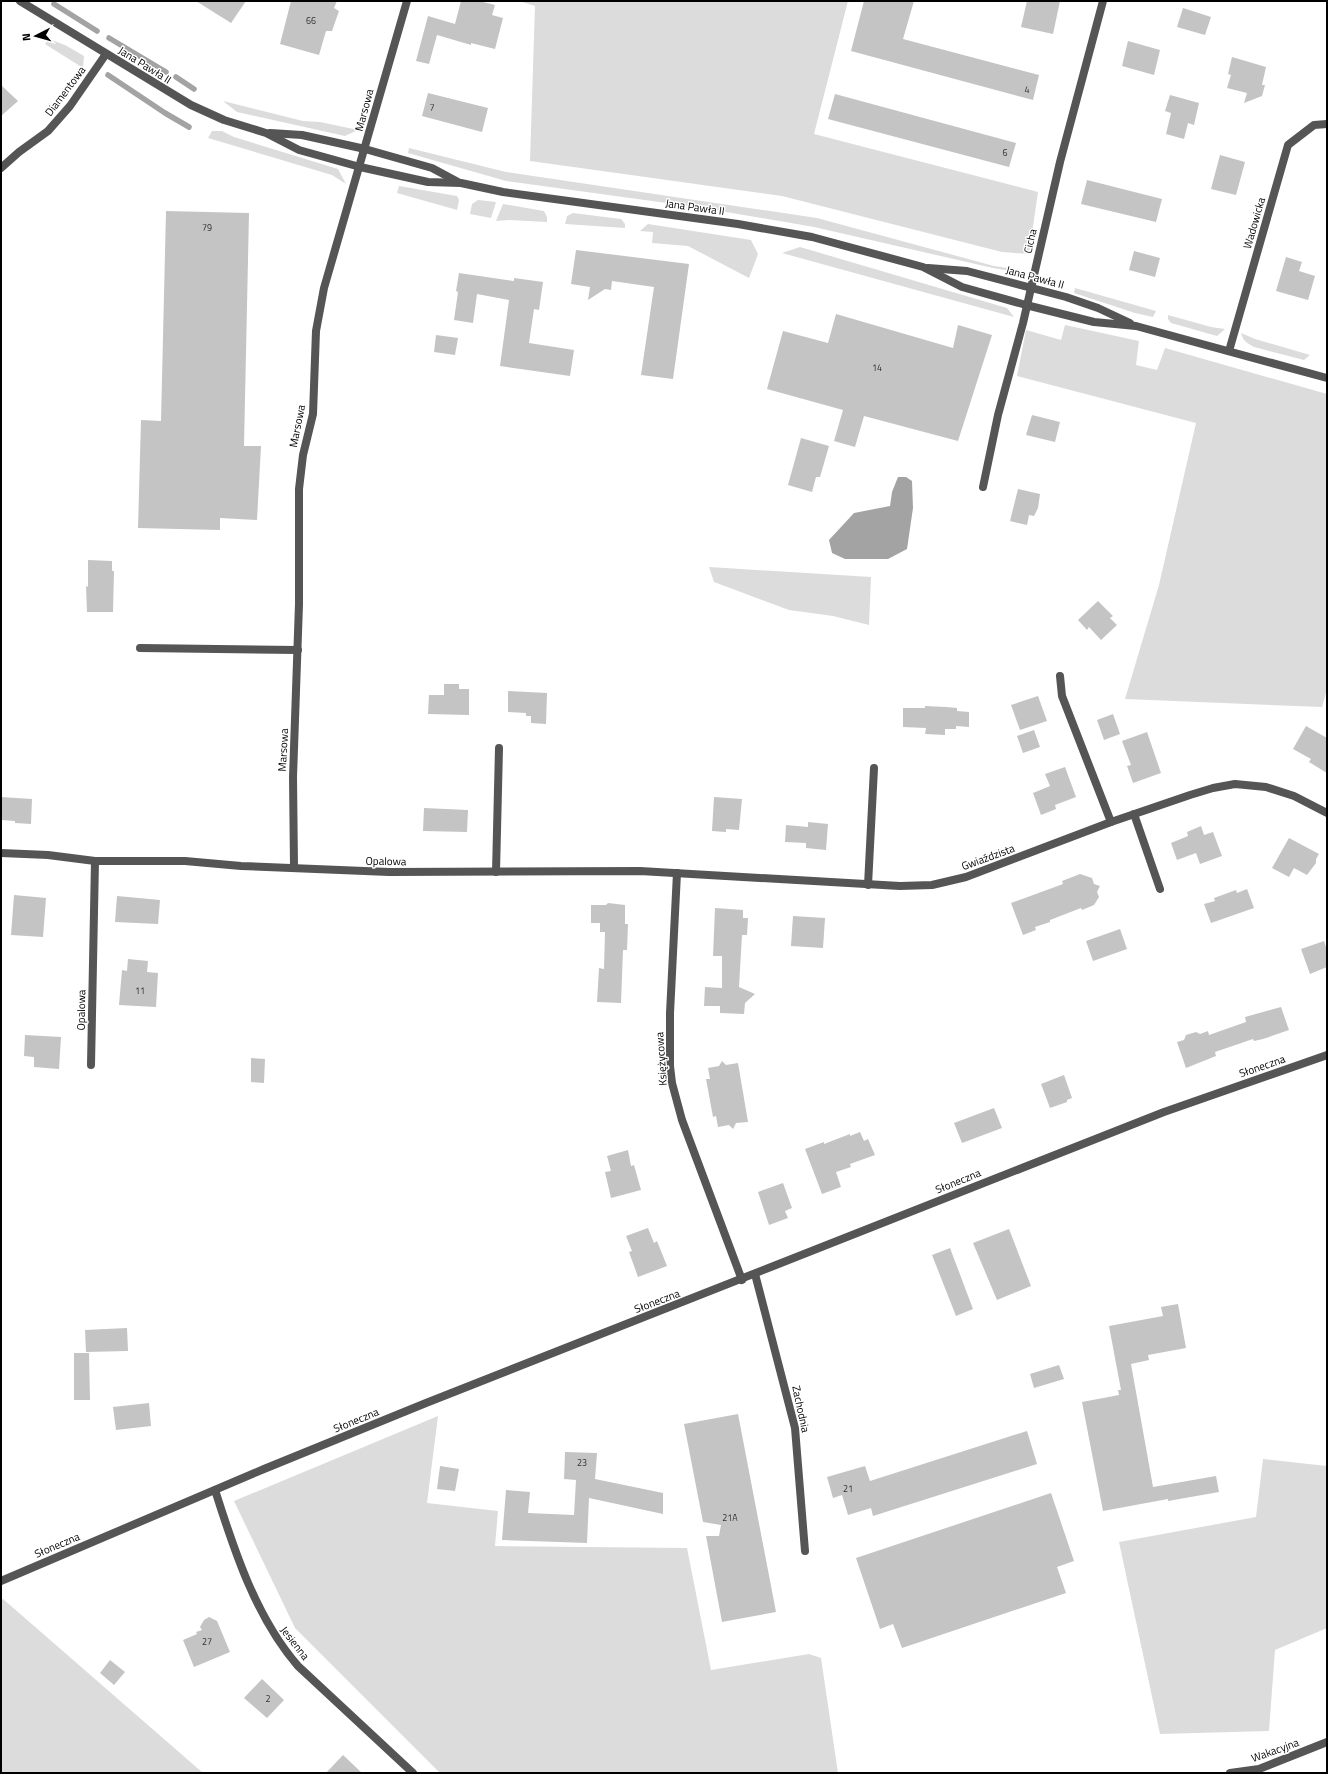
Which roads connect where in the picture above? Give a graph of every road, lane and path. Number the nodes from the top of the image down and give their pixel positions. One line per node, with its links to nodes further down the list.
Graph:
1 (20, 1): 4 (street, Jana Pawła II)
2 (407, 1): 7 (street, Marsowa)
3 (1103, 1): 12 (street, Cicha)
4 (106, 54): 6 (street, Jana Pawła II); 9 (street, Diamentowa)
5 (1327, 124): 15 (street, Wadowicka)
6 (266, 133): 7 (street, Jana Pawła II); 8 (street, Jana Pawła II)
7 (365, 149): 8 (street, Marsowa); 10 (street, Jana Pawła II)
8 (360, 167): 10 (street, Jana Pawła II); 19 (street, Marsowa)
9 (1, 168)
10 (461, 183): 11 (street, Jana Pawła II)
11 (923, 267): 12 (street, Jana Pawła II); 13 (street, Jana Pawła II)
12 (1030, 287): 13 (street, Cicha); 14 (street, Jana Pawła II)
13 (1026, 305): 14 (street, Jana Pawła II); 17 (street, Cicha)
14 (1136, 326): 15 (street, Jana Pawła II)
15 (1229, 351): 16 (street, Jana Pawła II)
16 (1327, 378)
17 (983, 486)
18 (140, 648): 19 (street)
19 (298, 650): 28 (street, Marsowa)
20 (1060, 676): 25 (street)
21 (499, 748): 29 (street)
22 (874, 768): 31 (street)
23 (1327, 813): 24 (street, Gwiaździsta)
24 (1134, 814): 25 (street, Gwiaździsta); 32 (street)
25 (1111, 822): 31 (street, Gwiaździsta)
26 (1, 853): 27 (street, Opalowa)
27 (95, 861): 28 (street, Opalowa); 34 (street, Opalowa)
28 (294, 867): 29 (street, Opalowa)
29 (496, 872): 30 (street, Opalowa)
30 (677, 873): 31 (street, Gwiaździsta); 36 (street, Księżycowa)
31 (868, 885)
32 (1160, 890)
33 (1327, 1055): 35 (street, Słoneczna)
34 (92, 1065)
35 (755, 1274): 36 (street, Słoneczna); 38 (street, Zachodnia)
36 (742, 1280): 37 (street, Słoneczna)
37 (215, 1490): 39 (street, Słoneczna); 41 (street, Jesienna)
38 (805, 1551)
39 (1, 1581)
40 (1327, 1742): 42 (street, Wakacyjna)
41 (413, 1773)
42 (1230, 1773)

